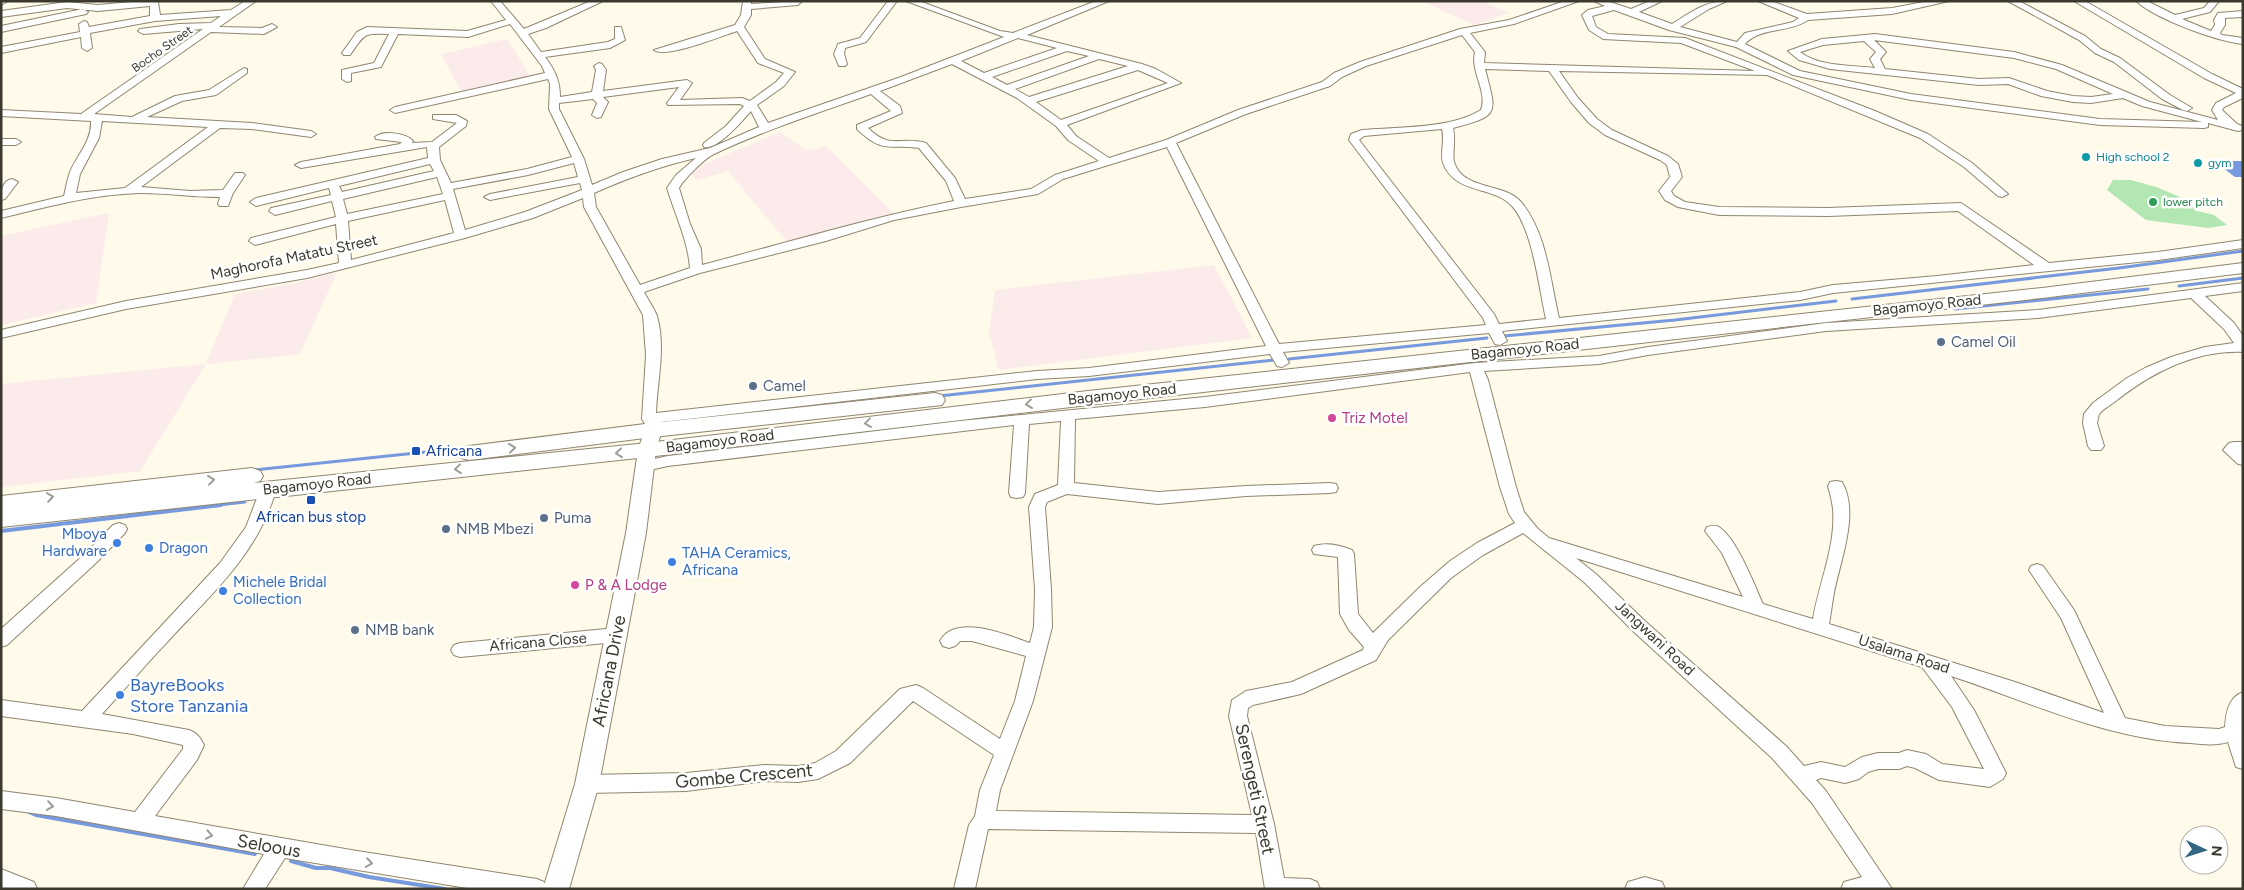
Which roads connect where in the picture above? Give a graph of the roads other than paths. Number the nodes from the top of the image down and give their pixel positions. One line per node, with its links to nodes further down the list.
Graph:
1 (115, 1): 23 (street)
2 (252, 1): 25 (street, Bocho Street)
3 (495, 1): 33 (street)
4 (599, 1): 20 (street)
5 (894, 1): 59 (street)
6 (910, 1): 45 (street)
7 (1105, 1): 45 (street)
8 (1545, 1): 24 (street)
9 (1575, 1): 42 (street)
10 (1598, 1): 22 (street)
11 (1658, 1): 26 (street)
12 (1723, 1): 37 (street)
13 (1762, 1): 30 (street)
14 (1945, 1): 30 (street)
15 (2012, 1): 84 (street)
16 (2078, 1): 72 (street)
17 (2140, 1): 32 (street)
18 (2216, 1): 32 (street)
19 (798, 2): 21 (street)
20 (585, 4): 44 (street)
21 (747, 4): 35 (street)
22 (1614, 7): 26 (street); 66 (street)
23 (98, 8): 27 (street); 29 (street); 31 (street)
24 (1523, 9)
25 (231, 13): 31 (street); 36 (street, Bocho Street)
26 (1630, 13): 37 (street)
27 (1, 14)
28 (2243, 14): 46 (street)
29 (71, 15): 43 (street); 47 (street)
30 (1806, 17): 50 (street)
31 (156, 18): 43 (street)
32 (2175, 18): 46 (street)
33 (511, 21): 40 (street); 44 (street)
34 (272, 27): 36 (street)
35 (739, 27): 54 (street); 77 (street)
36 (212, 28): 41 (street); 81 (street, Bocho Street)
37 (1672, 28): 50 (street)
38 (1, 29): 47 (street)
39 (618, 29): 56 (street)
40 (395, 30): 55 (street); 69 (street)
41 (143, 31)
42 (1463, 31): 62 (street); 94 (street)
43 (84, 32): 47 (street); 52 (street)
44 (522, 32): 56 (street)
45 (1014, 35): 51 (street); 58 (street)
46 (2217, 35): 49 (street)
47 (38, 36): 53 (street)
48 (1866, 38): 65 (street); 65 (street); 74 (street)
49 (2243, 41)
50 (1739, 45): 89 (street)
51 (1068, 47): 57 (street); 68 (street)
52 (87, 48)
53 (1, 50)
54 (659, 50)
55 (347, 54)
56 (538, 55): 67 (street)
57 (1101, 55): 61 (street); 70 (street)
58 (952, 60): 68 (street); 71 (street)
59 (842, 64)
60 (599, 66): 73 (street)
61 (1138, 66): 76 (street); 85 (street)
62 (1480, 66): 63 (street); 87 (street)
63 (1553, 69): 66 (street); 127 (street)
64 (244, 72): 83 (street)
65 (1882, 72): 74 (street)
66 (1772, 74): 110 (street)
67 (552, 75): 75 (street); 78 (street)
68 (984, 76): 70 (street)
69 (347, 79)
70 (1007, 88): 76 (street)
71 (872, 90): 88 (street); 117 (street)
72 (2243, 93): 89 (street)
73 (596, 94): 75 (street); 77 (street); 80 (street)
74 (2123, 95): 84 (street)
75 (554, 101): 99 (street)
76 (1028, 101): 85 (street)
77 (751, 106): 88 (street); 98 (street)
78 (395, 110)
79 (1, 113): 81 (street)
80 (597, 115)
81 (91, 117): 83 (street); 114 (street)
82 (437, 117): 95 (street)
83 (134, 120): 86 (street)
84 (2212, 121): 89 (street)
85 (1060, 124): 101 (street)
86 (217, 125): 90 (street); 108 (street)
87 (1447, 126): 133 (street); 135 (street)
88 (765, 128): 97 (street)
89 (2241, 132)
90 (311, 134)
91 (380, 137): 96 (street)
92 (1, 142): 93 (street)
93 (16, 142)
94 (1170, 142): 101 (street); 137 (street)
95 (433, 146): 96 (street); 100 (street)
96 (404, 147): 102 (street)
97 (713, 151): 98 (street); 129 (street)
98 (696, 156): 107 (street)
99 (578, 159): 107 (street); 109 (street)
100 (434, 160): 103 (street); 106 (street)
101 (1106, 161): 117 (street)
102 (300, 165)
103 (441, 173): 109 (street); 112 (street)
104 (239, 174): 108 (street)
105 (12, 182): 111 (street)
106 (334, 184): 112 (street); 116 (street)
107 (586, 185): 113 (street); 122 (street, Maghorofa Matatu Street); 131 (street)
108 (128, 192): 114 (street)
109 (448, 192): 121 (street); 122 (street)
110 (2002, 194)
111 (1, 197)
112 (336, 197): 119 (street); 121 (street)
113 (490, 197)
114 (69, 198): 120 (street)
115 (1, 202): 118 (street)
116 (256, 202)
117 (961, 203): 129 (street)
118 (1, 209)
119 (275, 211)
120 (1, 215)
121 (342, 219): 123 (street); 126 (street)
122 (461, 235): 126 (street, Maghorofa Matatu Street)
123 (255, 240)
124 (2243, 244): 127 (street)
125 (2243, 258): 135 (highway, Bagamoyo Road)
126 (345, 264): 134 (street, Maghorofa Matatu Street)
127 (2046, 267): 133 (street)
128 (2243, 268): 141 (highway, Bagamoyo Road, one-way to 141)
129 (696, 270): 131 (street)
130 (2243, 287): 132 (street)
131 (637, 290): 141 (street)
132 (2194, 293): 136 (street); 138 (street)
133 (1553, 323): 135 (street)
134 (1, 334)
135 (1498, 334): 137 (highway, Bagamoyo Road)
136 (2243, 347): 142 (street)
137 (1278, 356): 141 (highway, Bagamoyo Road)
138 (1475, 367): 139 (street); 152 (street, Jangwani Road)
139 (1068, 416): 140 (street); 146 (street)
140 (1022, 421): 141 (street); 149 (street)
141 (649, 441): 148 (highway, Bagamoyo Road, one-way to 148); 150 (highway, Bagamoyo Road, one-way to 141); 160 (main road, Africana Drive)
142 (2096, 446)
143 (2243, 447): 144 (street)
144 (2243, 460)
145 (1836, 486): 159 (street)
146 (1066, 488): 147 (street); 165 (street)
147 (1330, 488)
148 (268, 489): 151 (highway, Bagamoyo Road); 169 (street)
149 (1017, 493)
150 (1, 504)
151 (1, 519)
152 (1525, 525): 155 (street, Jangwani Road); 163 (street, Serengeti Street)
153 (119, 529): 161 (street)
154 (1713, 531): 158 (street)
155 (1544, 542): 158 (street, Usalama Road); 174 (street, Jangwani Road)
156 (1320, 550): 163 (street)
157 (2037, 570): 170 (street)
158 (1756, 608): 159 (street, Usalama Road)
159 (1820, 627): 166 (street, Usalama Road)
160 (616, 635): 164 (street, Africana Close); 175 (main road, Africana Drive)
161 (1, 640)
162 (949, 641): 165 (street)
163 (1373, 645): 179 (street, Serengeti Street)
164 (460, 650)
165 (1037, 653): 172 (street)
166 (1927, 661): 170 (street, Usalama Road); 174 (street)
167 (2243, 700): 171 (street)
168 (1, 708): 169 (street)
169 (86, 719): 178 (street)
170 (2119, 725): 171 (street, Usalama Road)
171 (2234, 732): 173 (street)
172 (1004, 752): 175 (street, Gombe Crescent); 177 (street)
173 (2243, 761)
174 (1800, 776): 182 (street, Jangwani Road)
175 (586, 784): 187 (main road, Africana Drive)
176 (1, 800): 178 (street, Seloous, one-way to 178)
177 (984, 820): 179 (street); 188 (street)
178 (139, 822): 180 (street, Seloous, one-way to 180)
179 (1264, 824): 183 (street, Serengeti Street)
180 (280, 848): 185 (street); 186 (street, Seloous, one-way to 186)
181 (1, 879): 184 (street)
182 (1880, 887): 192 (street)
183 (1276, 888): 189 (street)
184 (27, 889)
185 (253, 889)
186 (537, 889)
187 (556, 889)
188 (964, 889)
189 (1310, 889)
190 (1635, 889): 191 (street)
191 (1655, 889)
192 (1851, 889)

